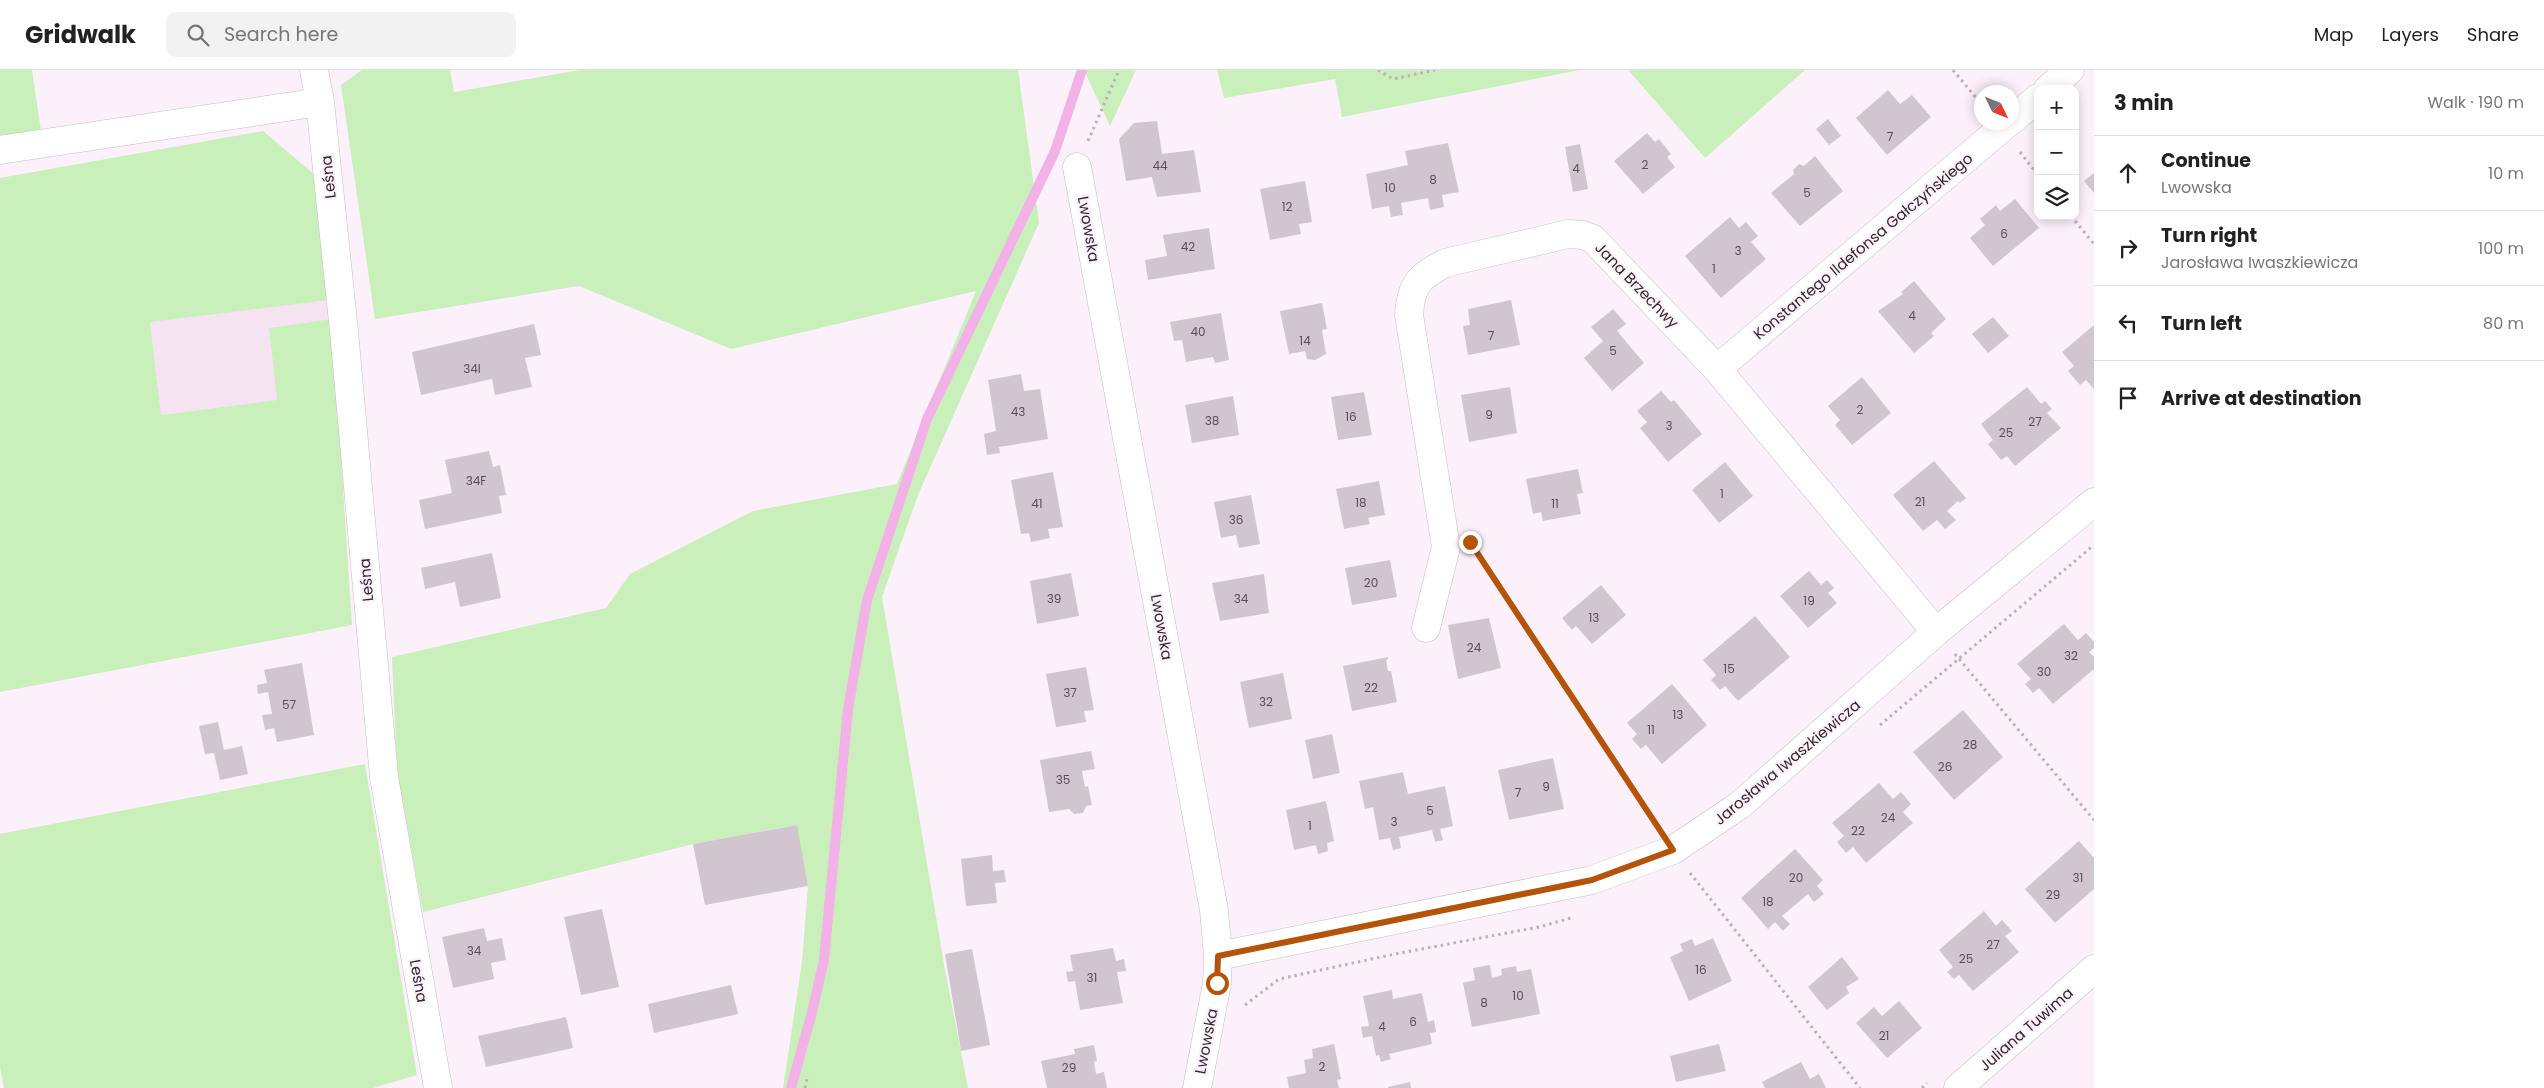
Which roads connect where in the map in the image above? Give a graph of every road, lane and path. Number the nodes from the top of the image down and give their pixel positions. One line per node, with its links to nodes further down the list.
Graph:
1 (314, 70): 10 (street, Leśna)
2 (1119, 70): 14 (path)
3 (1378, 70): 4 (path)
4 (1435, 70)
5 (1953, 70): 8 (path)
6 (2070, 70): 7 (street)
7 (2053, 85)
8 (1974, 95)
9 (2034, 101): 11 (street, Konstantego Ildefonsa Gałczyńskiego)
10 (320, 102): 13 (street); 27 (street, Leśna)
11 (2019, 114)
12 (1999, 130): 17 (street, Konstantego Ildefonsa Gałczyńskiego)
13 (0, 150)
14 (1077, 167): 24 (street, Lwowska)
15 (2074, 220): 16 (path)
16 (2094, 244)
17 (1717, 369): 19 (street, Jana Brzechwy); 21 (street, Jana Brzechwy)
18 (2094, 502): 21 (street, Jarosława Iwaszkiewicza)
19 (1446, 546): 20 (street); 23 (path)
20 (1426, 628)
21 (1936, 632): 22 (path); 23 (street, Jarosława Iwaszkiewicza)
22 (2094, 820)
23 (1673, 850): 24 (street, Jarosława Iwaszkiewicza); 30 (path)
24 (1218, 956): 29 (street, Lwowska)
25 (2094, 969): 31 (street, Juliana Tuwima)
26 (807, 1079): 28 (path)
27 (438, 1088)
28 (805, 1088)
29 (1197, 1088)
30 (1860, 1088)
31 (1958, 1088)

